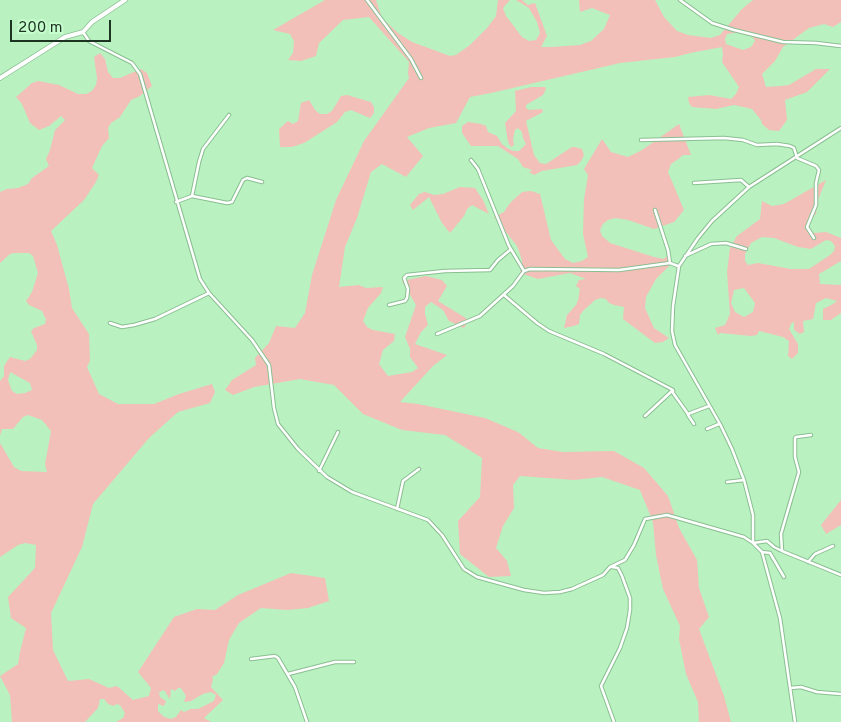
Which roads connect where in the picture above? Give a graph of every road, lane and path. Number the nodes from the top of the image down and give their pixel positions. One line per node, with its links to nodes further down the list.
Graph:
1 (125, 0): 4 (main road)
2 (367, 0): 7 (street)
3 (680, 0): 5 (street)
4 (83, 32): 6 (main road); 17 (street)
5 (841, 46)
6 (0, 78)
7 (421, 78)
8 (229, 115): 16 (street)
9 (841, 128): 11 (street)
10 (640, 140): 11 (street)
11 (797, 158): 15 (street); 19 (street)
12 (471, 160): 21 (street)
13 (262, 182): 16 (street)
14 (694, 183): 15 (street)
15 (749, 187): 22 (street)
16 (192, 196): 17 (street)
17 (176, 202): 26 (street)
18 (655, 210): 23 (street)
19 (814, 238)
20 (746, 249): 22 (street)
21 (510, 250): 25 (street); 28 (street)
22 (684, 257): 24 (street)
23 (670, 262): 24 (street); 25 (street)
24 (679, 266): 32 (street)
25 (524, 271): 27 (street)
26 (209, 293): 29 (street); 41 (street)
27 (504, 295): 30 (street); 31 (street)
28 (389, 305)
29 (110, 323)
30 (437, 334)
31 (673, 390): 33 (street); 34 (street)
32 (709, 406): 33 (street); 36 (street)
33 (688, 414): 35 (street)
34 (645, 416)
35 (694, 424)
36 (720, 424): 37 (street); 42 (street)
37 (707, 429)
38 (338, 432): 41 (street)
39 (811, 435): 47 (street)
40 (419, 469): 44 (street)
41 (319, 471): 44 (street)
42 (744, 480): 43 (street); 45 (street)
43 (727, 482)
44 (397, 509): 50 (street)
45 (752, 543): 47 (street); 48 (street); 50 (street)
46 (834, 546): 49 (street)
47 (782, 551): 49 (street)
48 (762, 552): 52 (street); 56 (street)
49 (808, 562): 51 (street)
50 (610, 566): 59 (street)
51 (841, 575)
52 (784, 577)
53 (251, 659): 55 (street)
54 (354, 662): 55 (street)
55 (288, 674): 58 (street)
56 (790, 688): 57 (street); 60 (street)
57 (841, 694)
58 (307, 722)
59 (614, 722)
60 (794, 722)

